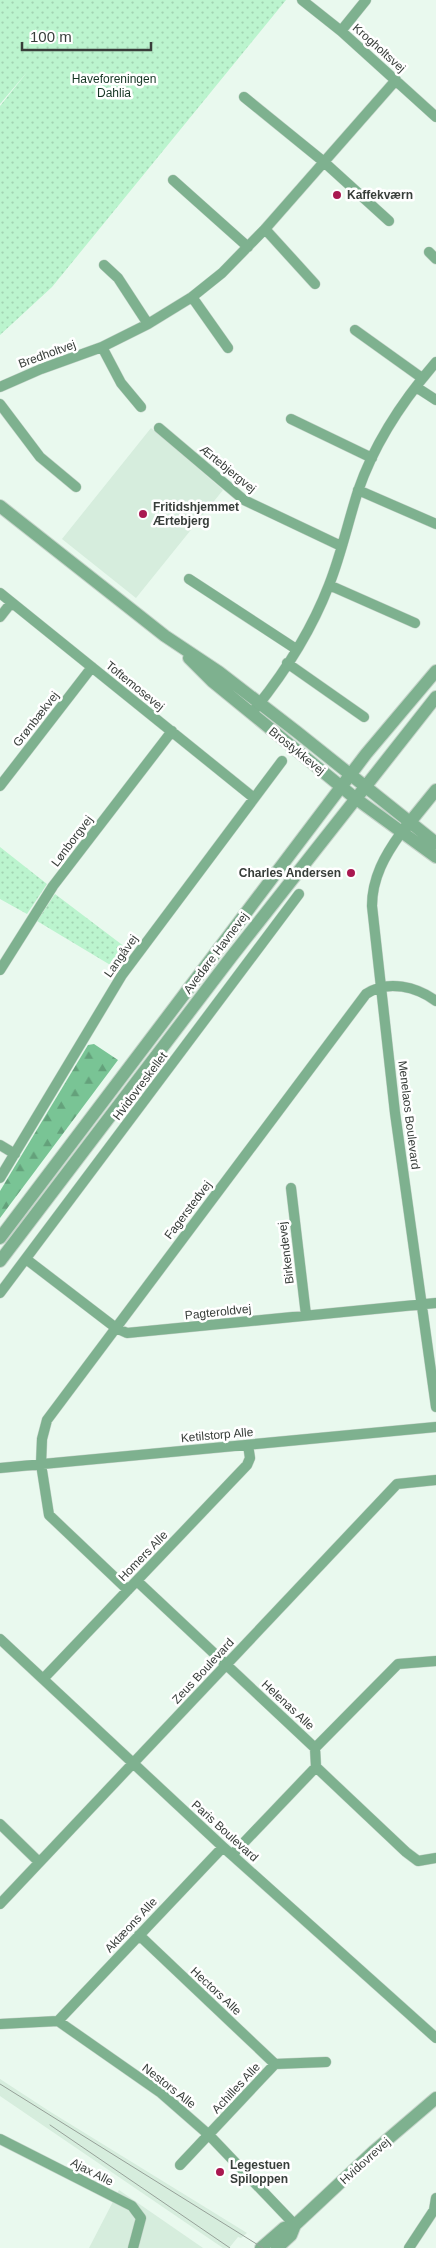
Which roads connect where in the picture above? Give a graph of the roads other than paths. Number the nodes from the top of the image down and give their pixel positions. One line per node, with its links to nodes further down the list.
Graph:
1 (302, 0): 3 (street, Krogholtsvej)
2 (366, 0): 3 (street)
3 (341, 31): 4 (street, Krogholtsvej)
4 (396, 80): 6 (street, Krogholtsvej); 7 (street, Bredholtvej)
5 (244, 96): 7 (street)
6 (435, 115)
7 (324, 162): 9 (street); 10 (street, Bredholtvej)
8 (173, 180): 11 (street)
9 (389, 221)
10 (265, 229): 11 (street, Bredholtvej); 13 (street)
11 (248, 247): 14 (street, Bredholtvej)
12 (104, 265): 15 (street)
13 (315, 284)
14 (192, 297): 15 (street, Bredholtvej); 18 (street)
15 (148, 324): 17 (street, Bredholtvej)
16 (355, 330): 20 (street)
17 (102, 347): 22 (street, Bredholtvej); 25 (street)
18 (228, 348)
19 (436, 362): 20 (street)
20 (422, 378): 21 (street)
21 (416, 386): 23 (street); 28 (street)
22 (0, 387)
23 (436, 400)
24 (0, 404): 29 (street)
25 (141, 407)
26 (291, 420): 28 (street)
27 (159, 428): 33 (street, Ærtebjergvej)
28 (372, 458): 30 (street)
29 (76, 486)
30 (358, 490): 32 (street); 33 (street)
31 (0, 506): 40 (street, Brostykkevej)
32 (436, 524)
33 (341, 546): 35 (street)
34 (189, 578): 41 (street)
35 (329, 585): 39 (street); 41 (street)
36 (0, 594): 37 (street, Toftemosevej)
37 (11, 602): 38 (street); 43 (street, Toftemosevej)
38 (0, 617)
39 (415, 623)
40 (165, 636): 46 (street, Brostykkevej); 47 (street, Brostykkevej)
41 (296, 649): 42 (street)
42 (287, 663): 46 (street); 48 (street)
43 (92, 667): 49 (street, Toftemosevej); 52 (street, Grønbækvej)
44 (436, 671): 51 (street, Avedøre Havnevej)
45 (436, 697): 53 (street, Avedøre Havnevej)
46 (260, 703): 47 (street); 51 (street, Brostykkevej)
47 (251, 714): 54 (street, Brostykkevej)
48 (364, 717)
49 (172, 731): 56 (street, Toftemosevej); 63 (street, Lønborgvej)
50 (282, 761): 56 (street, Langåvej)
51 (351, 774): 53 (street, Brostykkevej); 54 (street, Avedøre Havnevej)
52 (0, 786)
53 (365, 786): 57 (street, Avedøre Havnevej); 58 (street, Brostykkevej)
54 (341, 787): 57 (street, Brostykkevej); 70 (street, Avedøre Havnevej)
55 (436, 790): 58 (street)
56 (254, 798): 67 (street, Langåvej)
57 (355, 798): 59 (street, Brostykkevej); 72 (street, Avedøre Havnevej)
58 (410, 822): 59 (street); 60 (street, Brostykkevej)
59 (401, 833): 61 (street, Brostykkevej); 64 (street, Menelaos Boulevard)
60 (436, 843)
61 (436, 857)
62 (299, 894): 71 (street, Hvidovreskellet)
63 (0, 970)
64 (381, 986): 65 (street); 75 (street, Menelaos Boulevard); 77 (street, Fagerstedvej)
65 (436, 1001)
66 (0, 1145): 67 (street)
67 (14, 1154): 68 (street, Langåvej)
68 (0, 1178)
69 (291, 1188): 76 (street, Birkendevej)
70 (0, 1238)
71 (26, 1259): 73 (street, Hvidovreskellet); 77 (street, Pagteroldvej)
72 (0, 1261)
73 (0, 1294)
74 (436, 1303): 75 (street, Pagteroldvej)
75 (422, 1304): 76 (street, Pagteroldvej); 78 (street, Menelaos Boulevard)
76 (306, 1315): 77 (street, Pagteroldvej)
77 (116, 1328): 81 (street, Fagerstedvej)
78 (436, 1407)
79 (436, 1427): 80 (street, Ketilstorp Alle)
80 (248, 1445): 81 (street, Ketilstorp Alle); 84 (street, Homers Alle)
81 (41, 1464): 82 (street, Ketilstorp Alle); 85 (street)
82 (0, 1468)
83 (436, 1480): 88 (street, Zeus Boulevard)
84 (137, 1581): 85 (street, Homers Alle); 88 (street, Helenas Alle)
85 (128, 1590): 89 (street, Homers Alle)
86 (0, 1639): 89 (street, Paris Boulevard)
87 (436, 1661): 90 (street)
88 (226, 1664): 90 (street, Helenas Alle); 91 (street, Zeus Boulevard)
89 (43, 1679): 91 (street, Paris Boulevard)
90 (315, 1748): 92 (street, Helenas Alle)
91 (133, 1763): 94 (street, Paris Boulevard); 97 (street, Zeus Boulevard)
92 (316, 1767): 95 (street); 96 (street)
93 (0, 1824): 97 (street)
94 (223, 1847): 95 (street, Paris Boulevard); 99 (street, Aktæons Alle)
95 (232, 1855): 102 (street, Paris Boulevard)
96 (436, 1858)
97 (39, 1862): 98 (street, Zeus Boulevard)
98 (0, 1904)
99 (139, 1936): 100 (street, Aktæons Alle); 104 (street, Hectors Alle)
100 (58, 2021): 101 (street); 106 (street, Nestors Alle)
101 (0, 2024)
102 (436, 2038)
103 (326, 2062): 104 (street, Achilles Alle)
104 (275, 2064): 106 (street, Achilles Alle)
105 (436, 2098): 110 (street, Hvidovrevej)
106 (209, 2135): 108 (street, Achilles Alle); 110 (street, Nestors Alle)
107 (0, 2139): 111 (street, Ajax Alle)
108 (180, 2165)
109 (436, 2198): 114 (street)
110 (295, 2225): 112 (street, Hvidovrevej); 113 (street, Hvidovrevej)
111 (133, 2248)
112 (261, 2248)
113 (276, 2248)
114 (409, 2248)

